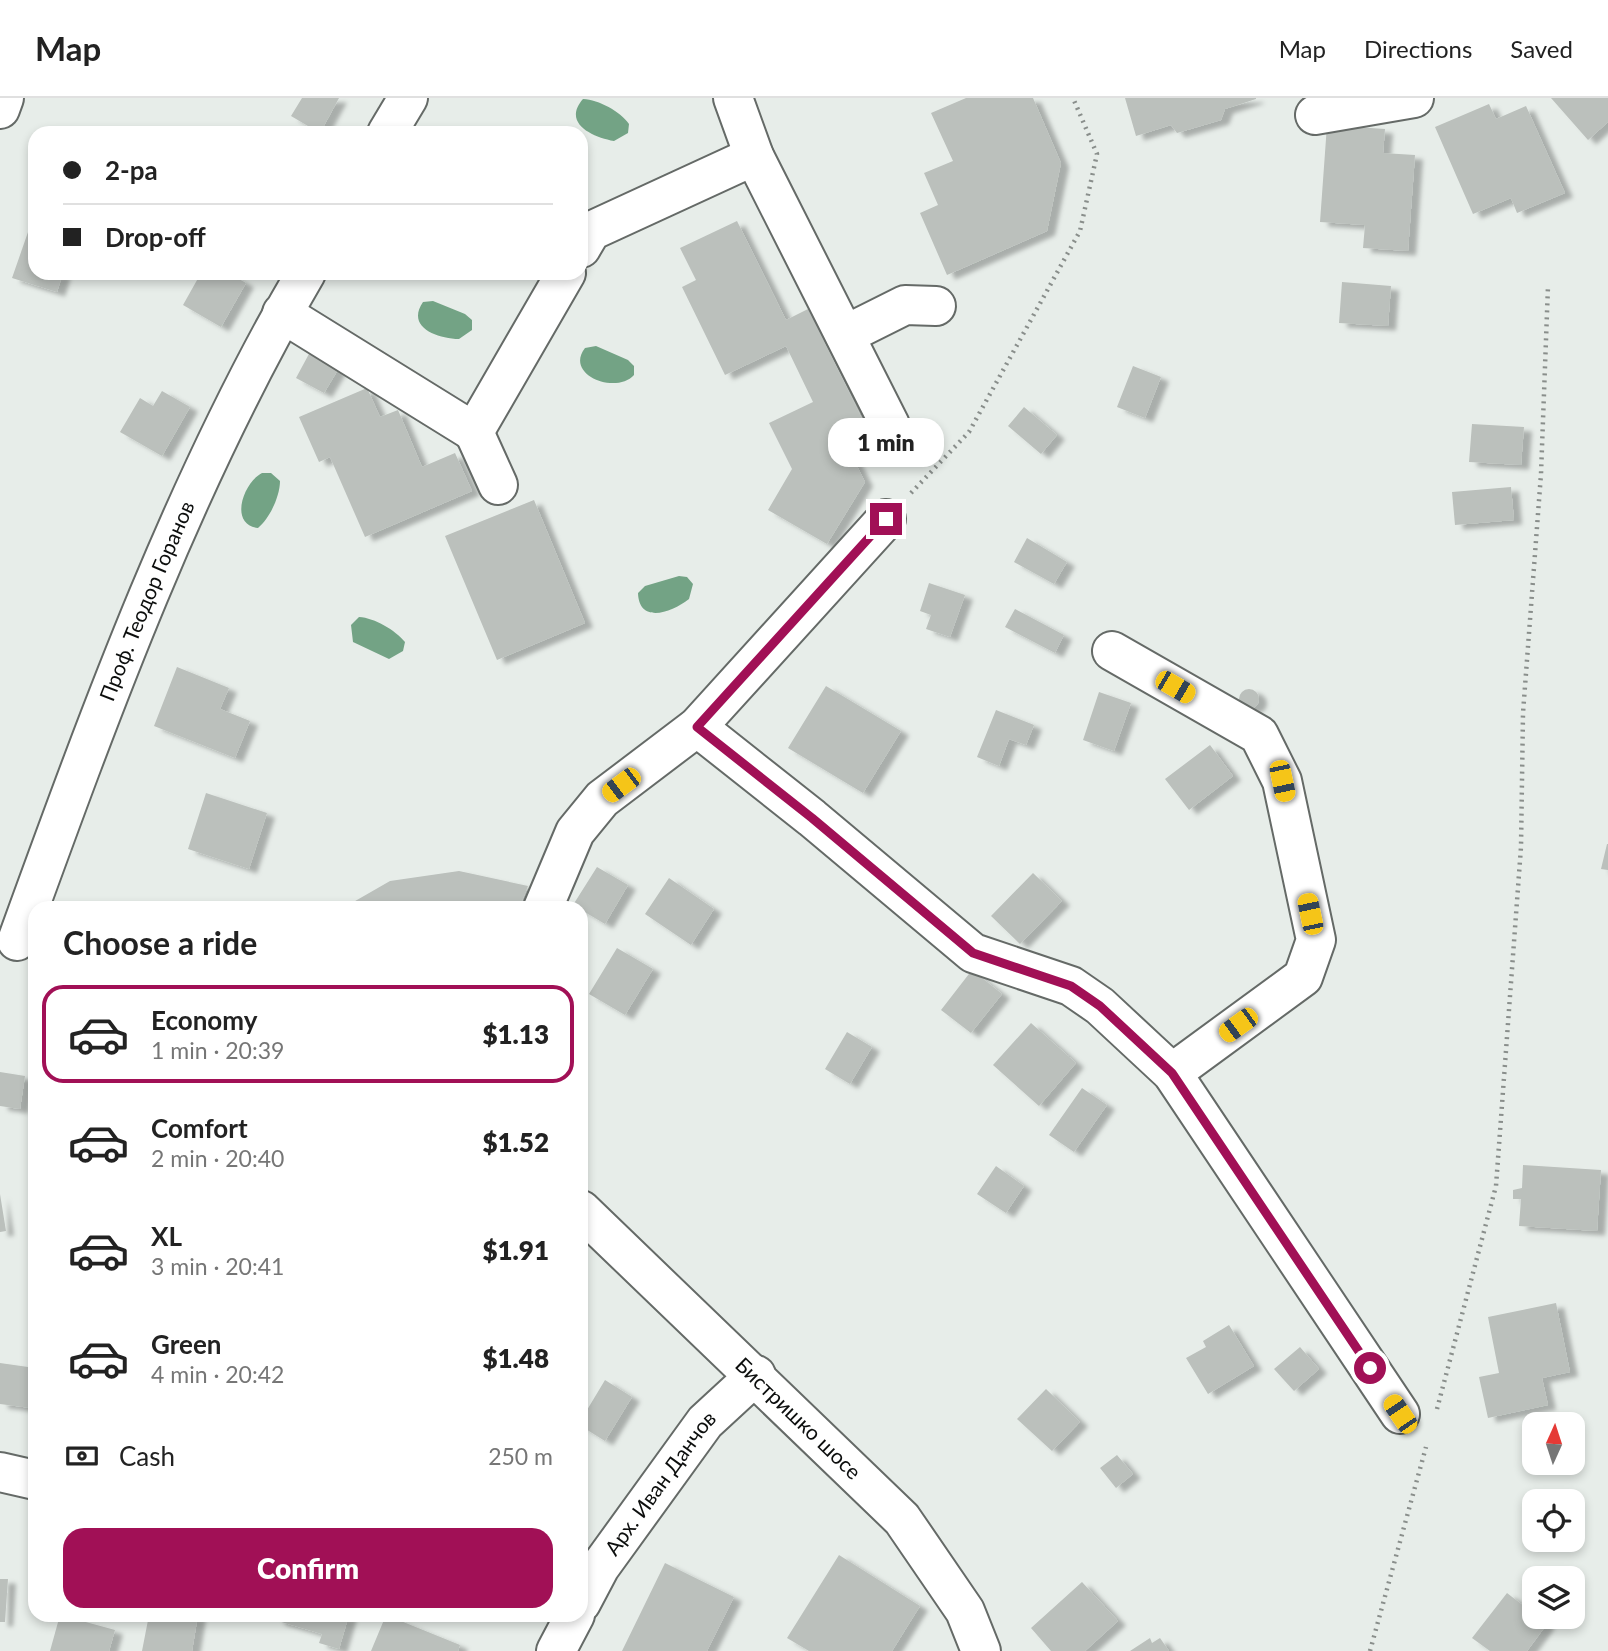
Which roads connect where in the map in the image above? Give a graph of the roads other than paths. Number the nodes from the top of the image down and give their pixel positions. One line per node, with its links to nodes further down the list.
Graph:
1 (4, 98): 5 (street)
2 (408, 98): 7 (street)
3 (733, 98): 8 (street)
4 (1414, 98): 6 (street)
5 (0, 109)
6 (1315, 115)
7 (391, 126)
8 (754, 156): 9 (street); 14 (street)
9 (588, 231)
10 (302, 280): 13 (street, Проф. Теодор Горанов)
11 (562, 280): 16 (street)
12 (936, 306): 14 (street)
13 (282, 313): 16 (street); 21 (street, Проф. Теодор Горанов)
14 (845, 335): 15 (street)
15 (890, 425)
16 (474, 432): 17 (street)
17 (498, 485)
18 (886, 519): 20 (street)
19 (1112, 651): 25 (street)
20 (697, 727): 22 (street); 25 (street)
21 (32, 901)
22 (546, 901)
23 (28, 911): 24 (street, Проф. Теодор Горанов)
24 (17, 941)
25 (1172, 1073): 28 (street)
26 (588, 1217): 27 (street, Бистришко шосе)
27 (755, 1375): 31 (street, Арх. Иван Данчов); 34 (street, Бистришко шосе)
28 (1422, 1421)
29 (0, 1472): 30 (street)
30 (28, 1478)
31 (591, 1571)
32 (571, 1622): 33 (street)
33 (556, 1651)
34 (981, 1651)

